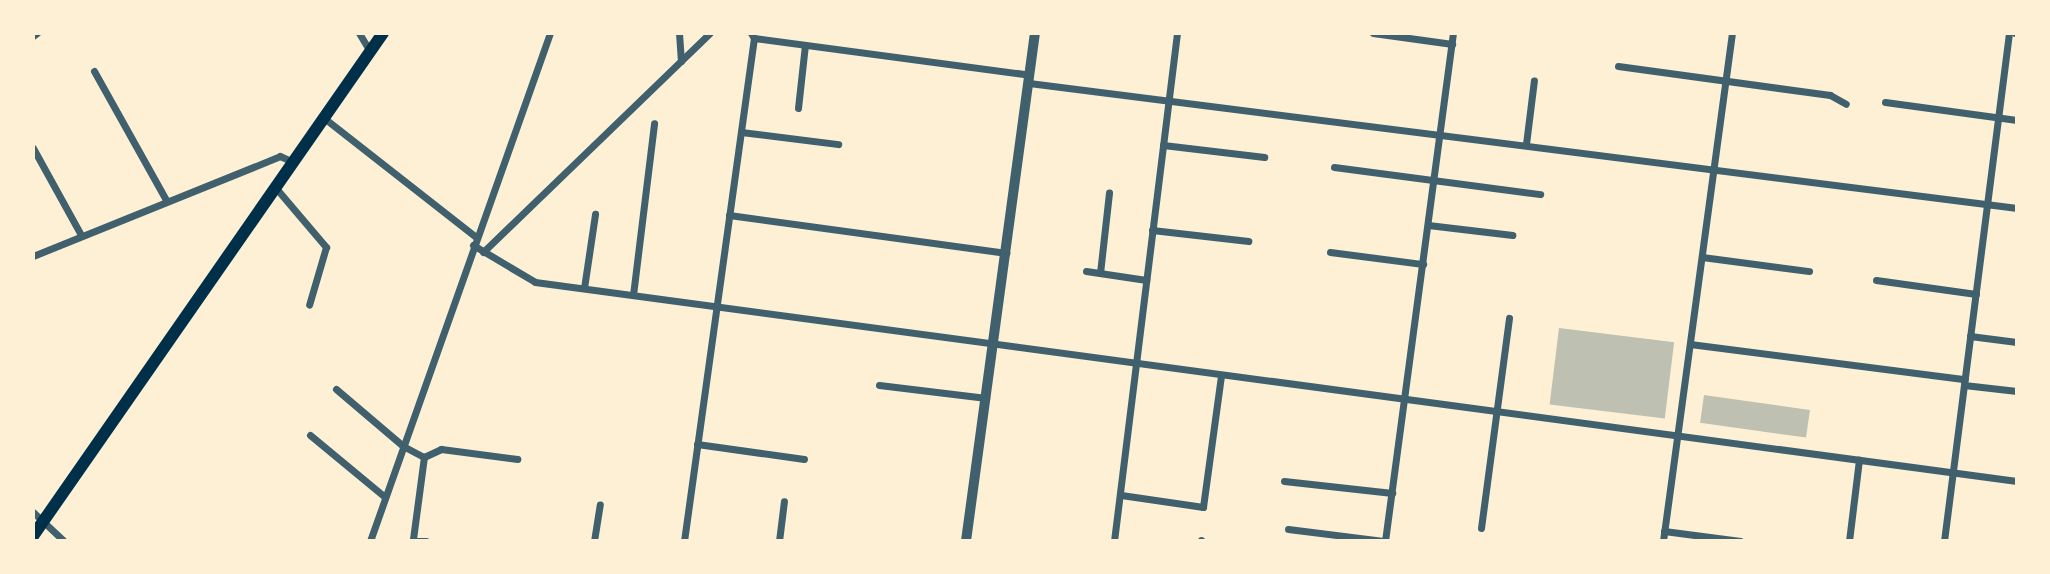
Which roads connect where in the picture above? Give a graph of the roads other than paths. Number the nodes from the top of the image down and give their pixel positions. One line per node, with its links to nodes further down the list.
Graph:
1 (359, 33): 15 (street)
2 (383, 33): 15 (main road)
3 (550, 33): 53 (street)
4 (679, 33): 16 (street)
5 (710, 33): 16 (street)
6 (1035, 33): 19 (street)
7 (1177, 33): 22 (street)
8 (1373, 33): 13 (street)
9 (1454, 33): 13 (street)
10 (1732, 33): 21 (street)
11 (2009, 33): 27 (street)
12 (752, 36): 14 (street); 30 (street)
13 (1452, 44): 31 (street)
14 (805, 45): 19 (street); 25 (street)
15 (370, 51): 26 (main road)
16 (681, 61): 56 (street)
17 (1618, 66): 21 (street)
18 (94, 71): 44 (street)
19 (1029, 79): 22 (street); 58 (street)
20 (1534, 80): 34 (street)
21 (1726, 81): 24 (street); 39 (street)
22 (1168, 99): 31 (street); 33 (street)
23 (1885, 102): 27 (street)
24 (1846, 104)
25 (798, 108)
26 (324, 118): 37 (main road); 53 (street)
27 (1998, 118): 28 (street); 45 (street)
28 (2017, 120)
29 (654, 123): 69 (street)
30 (741, 132): 32 (street); 48 (street)
31 (1441, 134): 34 (street); 40 (street)
32 (838, 144)
33 (1163, 145): 36 (street); 50 (street)
34 (1526, 145): 39 (street)
35 (33, 148): 51 (street)
36 (1264, 157)
37 (293, 162): 41 (main road); 44 (street)
38 (1334, 167): 40 (street)
39 (1715, 169): 45 (street); 60 (street)
40 (1434, 180): 43 (street); 49 (street)
41 (275, 187): 70 (street); 102 (main road)
42 (1109, 193): 64 (street)
43 (1540, 194)
44 (166, 201): 51 (street)
45 (1987, 204): 46 (street); 68 (street)
46 (2017, 208)
47 (595, 214): 67 (street)
48 (729, 215): 58 (street); 71 (street)
49 (1428, 225): 52 (street); 61 (street)
50 (1152, 230): 54 (street); 65 (street)
51 (81, 235): 59 (street)
52 (1512, 235)
53 (476, 237): 55 (street)
54 (1248, 241)
55 (473, 246): 56 (street); 89 (street)
56 (483, 252): 67 (street)
57 (1330, 252): 61 (street)
58 (1006, 253): 75 (street)
59 (33, 256)
60 (1702, 257): 63 (street); 76 (street)
61 (1423, 264): 84 (street)
62 (1086, 271): 64 (street)
63 (1809, 271)
64 (1100, 273): 65 (street)
65 (1146, 280): 77 (street)
66 (1877, 280): 68 (street)
67 (584, 288): 69 (street)
68 (1976, 294): 73 (street)
69 (633, 295): 71 (street)
70 (309, 305)
71 (716, 306): 75 (street); 88 (street)
72 (1509, 318): 85 (street)
73 (1970, 336): 74 (street); 79 (street)
74 (2017, 342)
75 (994, 344): 77 (street); 83 (street)
76 (1690, 344): 79 (street); 87 (street)
77 (1136, 363): 78 (street); 98 (street)
78 (1221, 374): 84 (street); 98 (street)
79 (1965, 382): 82 (street); 94 (street)
80 (879, 385): 83 (street)
81 (336, 389): 89 (street)
82 (2017, 391)
83 (986, 398): 114 (street)
84 (1405, 399): 85 (street); 97 (street)
85 (1497, 412): 87 (street); 104 (street)
86 (310, 435): 99 (street)
87 (1677, 436): 93 (street); 105 (street)
88 (697, 444): 92 (street); 112 (street)
89 (403, 446): 90 (street); 99 (street)
90 (424, 457): 91 (street); 107 (street)
91 (517, 459)
92 (804, 459)
93 (1859, 460): 94 (street); 119 (street)
94 (1954, 473): 96 (street); 120 (street)
95 (1284, 481): 97 (street)
96 (2017, 481)
97 (1392, 493): 116 (street)
98 (1121, 495): 115 (street)
99 (385, 497): 109 (street)
100 (784, 501): 113 (street)
101 (600, 504): 111 (street)
102 (38, 517): 106 (main road); 108 (street)
103 (1288, 528): 116 (street)
104 (1481, 528)
105 (1664, 531): 117 (street); 118 (street)
106 (33, 536)
107 (413, 540): 110 (street)
108 (64, 541)
109 (370, 541)
110 (426, 541)
111 (594, 541)
112 (684, 541)
113 (779, 541)
114 (966, 541)
115 (1114, 541)
116 (1385, 541)
117 (1663, 541)
118 (1740, 541)
119 (1849, 541)
120 (1944, 541)

